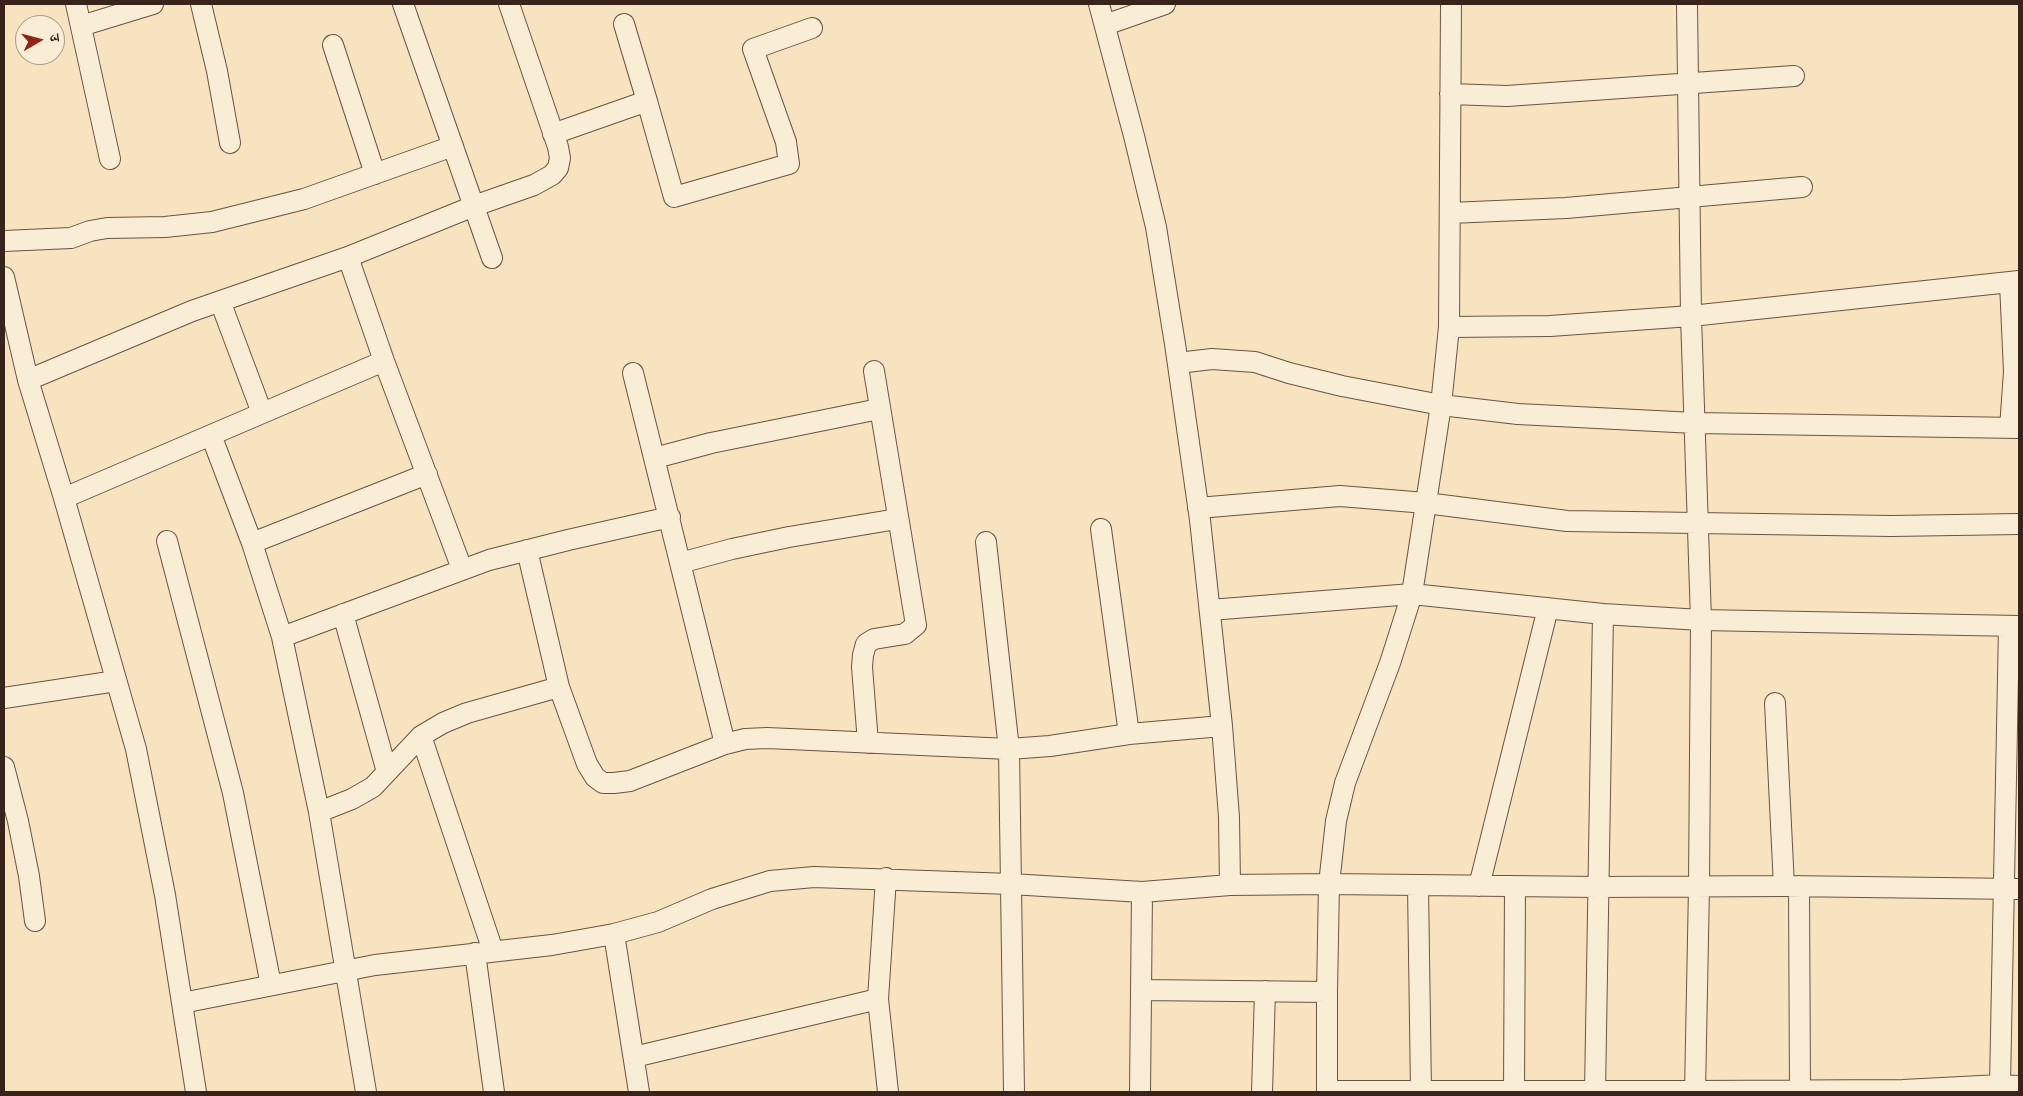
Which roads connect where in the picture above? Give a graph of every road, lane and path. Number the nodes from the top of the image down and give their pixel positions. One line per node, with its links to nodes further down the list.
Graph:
1 (76, 4): 12 (street)
2 (152, 4): 12 (street)
3 (201, 4): 20 (street)
4 (403, 4): 21 (street)
5 (509, 4): 19 (street)
6 (1099, 4): 11 (street)
7 (1165, 4): 11 (street)
8 (1451, 4): 17 (street)
9 (1687, 4): 16 (street)
10 (624, 24): 18 (street)
11 (1105, 25): 37 (street)
12 (81, 26): 22 (street)
13 (812, 28): 18 (street)
14 (333, 45): 23 (street)
15 (1794, 76): 16 (street)
16 (1688, 84): 17 (street); 25 (street)
17 (1450, 94): 27 (street)
18 (647, 101): 19 (street)
19 (553, 134): 26 (street)
20 (230, 143)
21 (453, 146): 23 (street); 26 (street)
22 (110, 159)
23 (375, 174): 28 (street)
24 (1802, 187): 25 (street)
25 (1689, 197): 27 (street); 34 (street)
26 (474, 206): 29 (street); 30 (street)
27 (1450, 213): 35 (street)
28 (4, 241)
29 (348, 257): 33 (street); 36 (street)
30 (492, 258)
31 (4, 277): 40 (street)
32 (2014, 282): 34 (street); 45 (street)
33 (220, 301): 40 (street); 43 (street)
34 (1691, 316): 35 (street); 44 (street)
35 (1449, 327): 41 (street)
36 (384, 361): 43 (street); 48 (street)
37 (1178, 363): 41 (street); 51 (street)
38 (874, 371): 42 (street)
39 (634, 373): 47 (street)
40 (28, 380): 49 (street)
41 (1441, 405): 44 (street); 50 (street)
42 (880, 409): 47 (street); 53 (street)
43 (262, 413): 46 (street)
44 (1695, 423): 45 (street); 54 (street)
45 (2014, 428)
46 (211, 435): 49 (street); 59 (street)
47 (655, 458): 52 (street)
48 (427, 474): 59 (street); 62 (street)
49 (64, 498): 71 (street)
50 (1426, 504): 51 (street); 54 (street); 63 (street)
51 (1198, 508): 65 (street)
52 (670, 517): 60 (street); 61 (street)
53 (897, 519): 61 (street); 78 (street)
54 (1698, 524): 55 (street); 68 (street)
55 (2019, 524)
56 (1101, 529): 76 (street)
57 (167, 541): 102 (street)
58 (986, 542): 80 (street)
59 (252, 543): 70 (street)
60 (527, 550): 62 (street); 72 (street)
61 (680, 563): 79 (street)
62 (462, 569): 66 (street)
63 (1412, 594): 64 (street); 65 (street); 87 (street)
64 (1548, 608): 67 (street); 90 (street)
65 (1210, 610): 75 (street)
66 (343, 614): 70 (street); 82 (street)
67 (1603, 614): 68 (street); 94 (street)
68 (1700, 620): 69 (street); 93 (street)
69 (2014, 626): 95 (street)
70 (282, 638): 83 (street)
71 (116, 681): 73 (street); 107 (street)
72 (560, 687): 77 (street); 79 (street)
73 (4, 698)
74 (1775, 703): 91 (street)
75 (1222, 726): 76 (street); 88 (street)
76 (1129, 734): 80 (street)
77 (421, 736): 82 (street); 99 (street)
78 (868, 743): 79 (street); 80 (street)
79 (726, 744)
80 (1009, 749): 86 (street)
81 (4, 767): 84 (street)
82 (387, 772): 83 (street)
83 (319, 812): 100 (street)
84 (11, 822): 97 (street)
85 (886, 878): 86 (street); 98 (street); 106 (street)
86 (1011, 884): 96 (street); 118 (street)
87 (1329, 884): 88 (street); 89 (street); 105 (street)
88 (1230, 885): 96 (street)
89 (1418, 886): 90 (street); 111 (street)
90 (1479, 886): 92 (street)
91 (1791, 886): 93 (street); 95 (street); 110 (street)
92 (1515, 887): 94 (street); 122 (street)
93 (1699, 887): 94 (street); 124 (street)
94 (1598, 888): 123 (street)
95 (2012, 889): 101 (street)
96 (1142, 892): 103 (street)
97 (35, 921)
98 (614, 934): 99 (street); 108 (street)
99 (484, 952): 100 (street); 115 (street)
100 (346, 970): 102 (street); 114 (street)
101 (2011, 977): 109 (street)
102 (271, 985): 107 (street)
103 (1141, 990): 104 (street); 119 (street)
104 (1265, 991): 105 (street); 120 (street)
105 (1327, 992): 121 (street)
106 (878, 998): 108 (street); 117 (street)
107 (182, 1003): 113 (street)
108 (634, 1057): 116 (street)
109 (2010, 1086): 112 (street)
110 (1800, 1090): 112 (street); 124 (street)
111 (1421, 1091): 121 (street); 122 (street)
112 (1903, 1091)
113 (196, 1092)
114 (366, 1092)
115 (494, 1092)
116 (639, 1092)
117 (888, 1092)
118 (1014, 1092)
119 (1140, 1092)
120 (1262, 1092)
121 (1327, 1092)
122 (1514, 1092): 123 (street)
123 (1595, 1092): 124 (street)
124 (1695, 1092)

